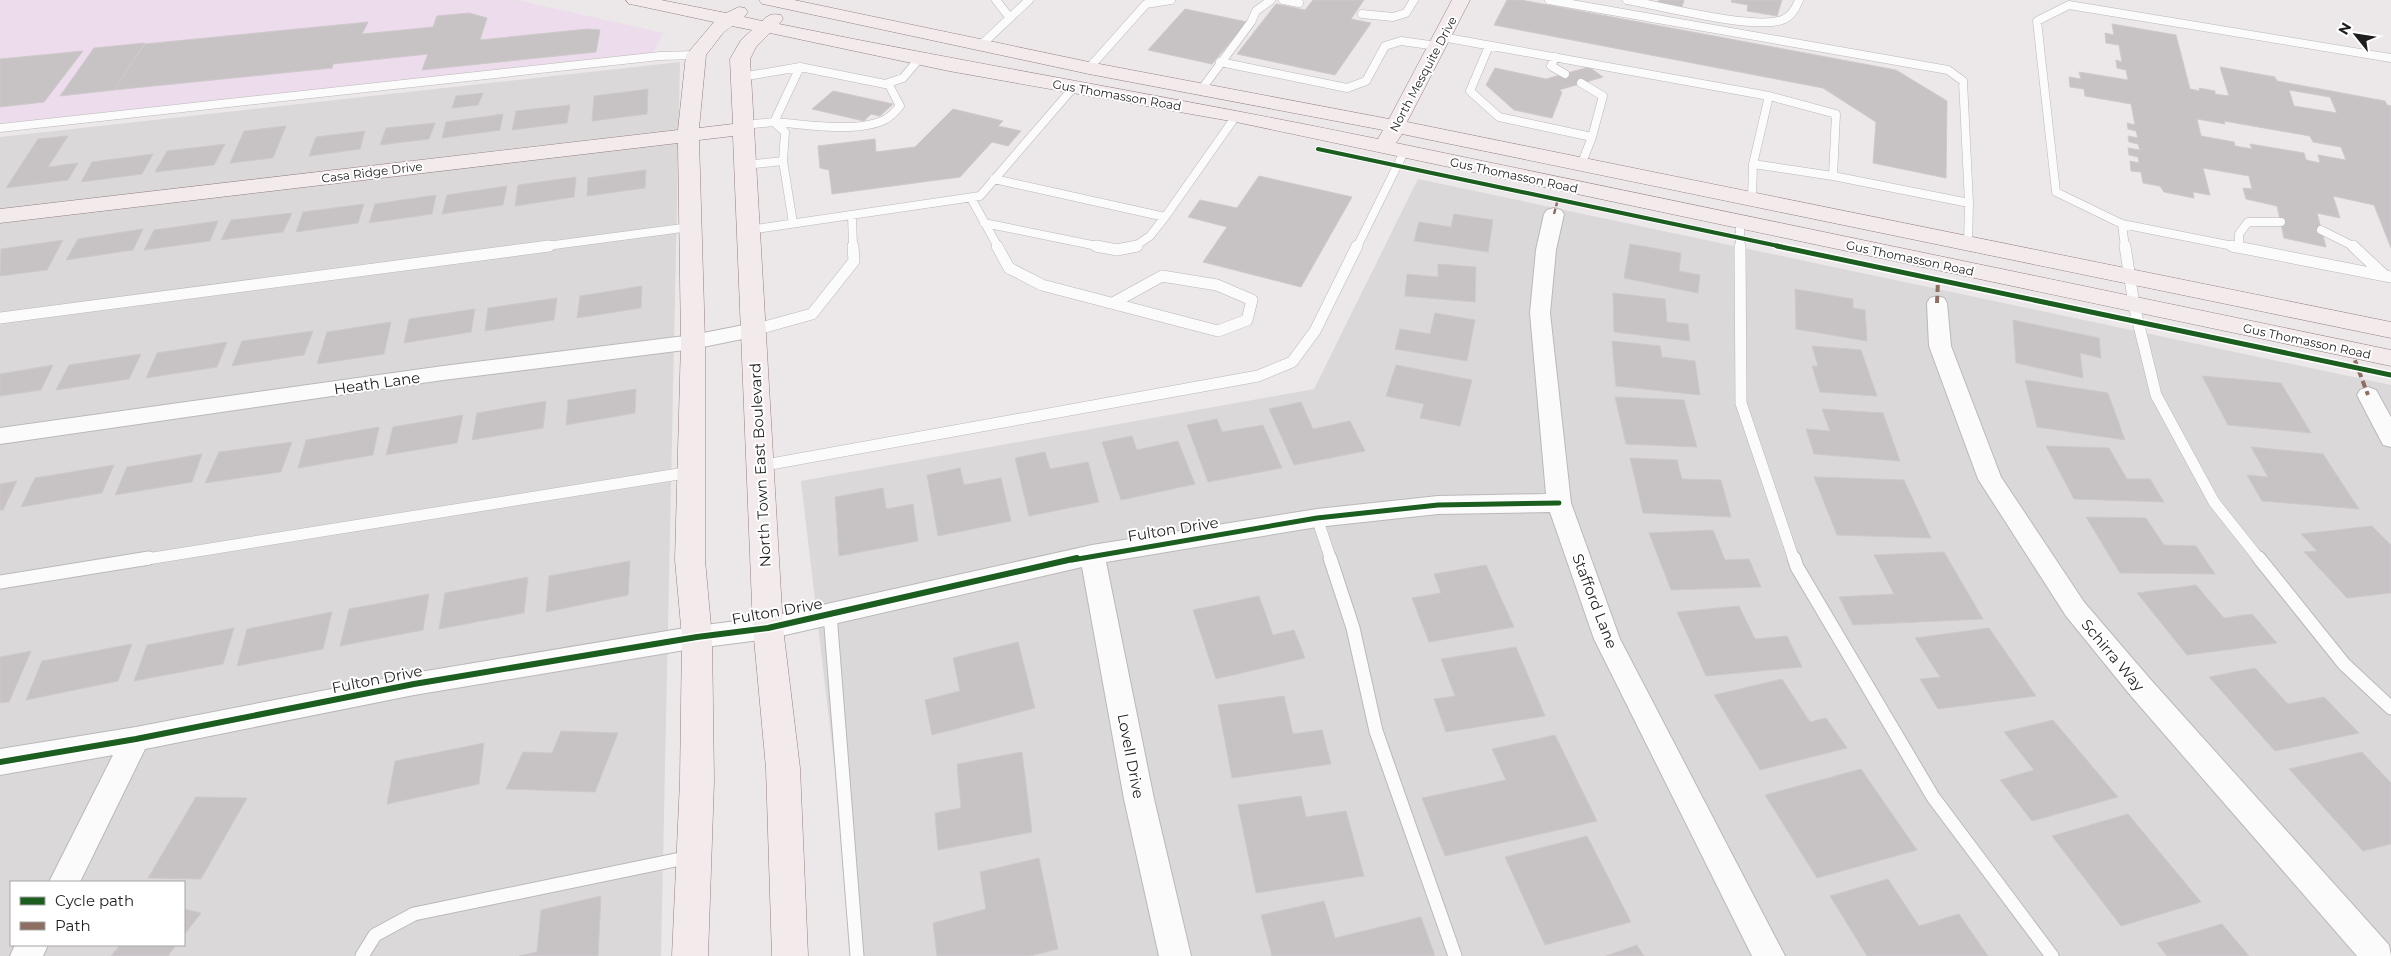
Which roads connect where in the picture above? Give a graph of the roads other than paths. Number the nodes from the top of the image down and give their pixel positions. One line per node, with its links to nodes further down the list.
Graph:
1 (635, 0): 19 (main road, Gus Thomasson Road)
2 (754, 0): 19 (main road)
3 (768, 0): 16 (main road, Gus Thomasson Road)
4 (996, 0): 18 (lane)
5 (1029, 0): 18 (lane)
6 (1171, 0): 14 (lane)
7 (1272, 0): 28 (lane)
8 (1283, 0): 15 (lane)
9 (1414, 0): 17 (lane)
10 (1461, 0): 21 (main road, North Mesquite Drive)
11 (1549, 0): 54 (lane)
12 (1627, 0): 13 (lane)
13 (1799, 0)
14 (1157, 1): 30 (lane)
15 (1299, 2)
16 (796, 3): 20 (main road, North Town East Boulevard); 22 (main road, Gus Thomasson Road)
17 (1362, 14)
18 (1010, 18): 22 (lane)
19 (728, 20): 20 (main road, Gus Thomasson Road); 24 (main road)
20 (764, 28): 27 (main road, Gus Thomasson Road); 32 (main road, North Town East Boulevard)
21 (1440, 42): 23 (lane); 28 (lane); 40 (main road, North Mesquite Drive)
22 (981, 45): 30 (main road, Gus Thomasson Road)
23 (1489, 46): 25 (lane); 44 (lane)
24 (696, 55): 42 (lane); 43 (main road)
25 (1555, 57): 31 (lane); 37 (lane)
26 (2391, 58): 63 (lane)
27 (919, 59): 33 (lane); 35 (main road, Gus Thomasson Road)
28 (1220, 62): 36 (lane)
29 (800, 67): 32 (lane); 33 (lane); 39 (lane)
30 (1089, 68): 35 (main road); 36 (main road, Gus Thomasson Road)
31 (1565, 74)
32 (741, 77): 41 (main road, North Town East Boulevard)
33 (888, 83): 39 (lane)
34 (1581, 84): 44 (lane)
35 (1073, 88): 38 (main road, Gus Thomasson Road); 51 (lane)
36 (1200, 90): 40 (main road, Gus Thomasson Road)
37 (1769, 96): 47 (lane); 50 (lane)
38 (1236, 116): 45 (main road, Gus Thomasson Road); 58 (lane)
39 (774, 122): 41 (lane); 46 (lane)
40 (1395, 126): 45 (main road, North Mesquite Drive); 48 (main road, Gus Thomasson Road)
41 (743, 127): 43 (main road, Casa Ridge Drive); 49 (main road, North Town East Boulevard)
42 (0, 128)
43 (688, 136): 57 (main road, Casa Ridge Drive); 64 (main road)
44 (1592, 137): 48 (lane)
45 (1394, 150): 59 (main road, Gus Thomasson Road); 82 (lane)
46 (783, 161): 49 (lane); 62 (lane)
47 (1753, 164): 50 (lane); 53 (lane)
48 (1581, 165): 53 (main road, Gus Thomasson Road)
49 (746, 166): 65 (main road, North Town East Boulevard)
50 (1833, 176): 54 (lane)
51 (994, 179): 52 (lane); 58 (lane)
52 (971, 198): 56 (lane); 61 (lane)
53 (1752, 200): 59 (main road); 67 (main road, Gus Thomasson Road)
54 (1969, 203): 67 (lane)
55 (1554, 214): 84 (street, Stafford Lane)
56 (852, 215): 62 (lane); 75 (lane)
57 (0, 216)
58 (1165, 217): 61 (lane)
59 (1740, 222): 73 (main road, Gus Thomasson Road); 103 (lane)
60 (2281, 222): 68 (lane)
61 (984, 223): 71 (lane)
62 (793, 224): 65 (lane)
63 (2122, 224): 68 (lane); 70 (lane)
64 (690, 227): 74 (lane); 77 (main road)
65 (749, 230): 75 (main road, North Town East Boulevard)
66 (2321, 230): 69 (lane)
67 (1968, 244): 70 (main road, Gus Thomasson Road)
68 (2239, 247): 69 (lane)
69 (2388, 276)
70 (2131, 277): 73 (lane); 76 (main road, Gus Thomasson Road)
71 (1113, 303): 71 (lane)
72 (1937, 303): 104 (street, Schirra Way)
73 (2134, 304): 78 (main road, Gus Thomasson Road); 91 (lane)
74 (0, 318)
75 (754, 330): 77 (street, Heath Lane); 82 (main road, North Town East Boulevard)
76 (2391, 330)
77 (693, 342): 80 (street, Heath Lane); 83 (main road)
78 (2391, 358)
79 (2368, 396): 81 (street)
80 (0, 436)
81 (2391, 439)
82 (760, 466): 89 (main road, North Town East Boulevard)
83 (691, 472): 87 (lane); 90 (main road)
84 (1559, 503): 85 (street, Fulton Drive); 102 (street, Stafford Lane)
85 (1317, 518): 86 (street, Fulton Drive); 101 (lane)
86 (1092, 554): 88 (street, Fulton Drive); 100 (street, Lovell Drive)
87 (0, 582)
88 (830, 614): 89 (street, Fulton Drive); 99 (lane)
89 (768, 628): 90 (street, Fulton Drive); 98 (main road, North Town East Boulevard)
90 (697, 637): 92 (street, Fulton Drive); 94 (main road)
91 (2391, 708)
92 (136, 739): 93 (street, Fulton Drive); 95 (street)
93 (0, 762)
94 (694, 856): 96 (lane); 97 (main road)
95 (65, 881)
96 (362, 956)
97 (690, 956)
98 (790, 956)
99 (857, 956)
100 (1175, 956)
101 (1455, 956)
102 (1769, 956)
103 (2052, 956)
104 (2378, 956)

